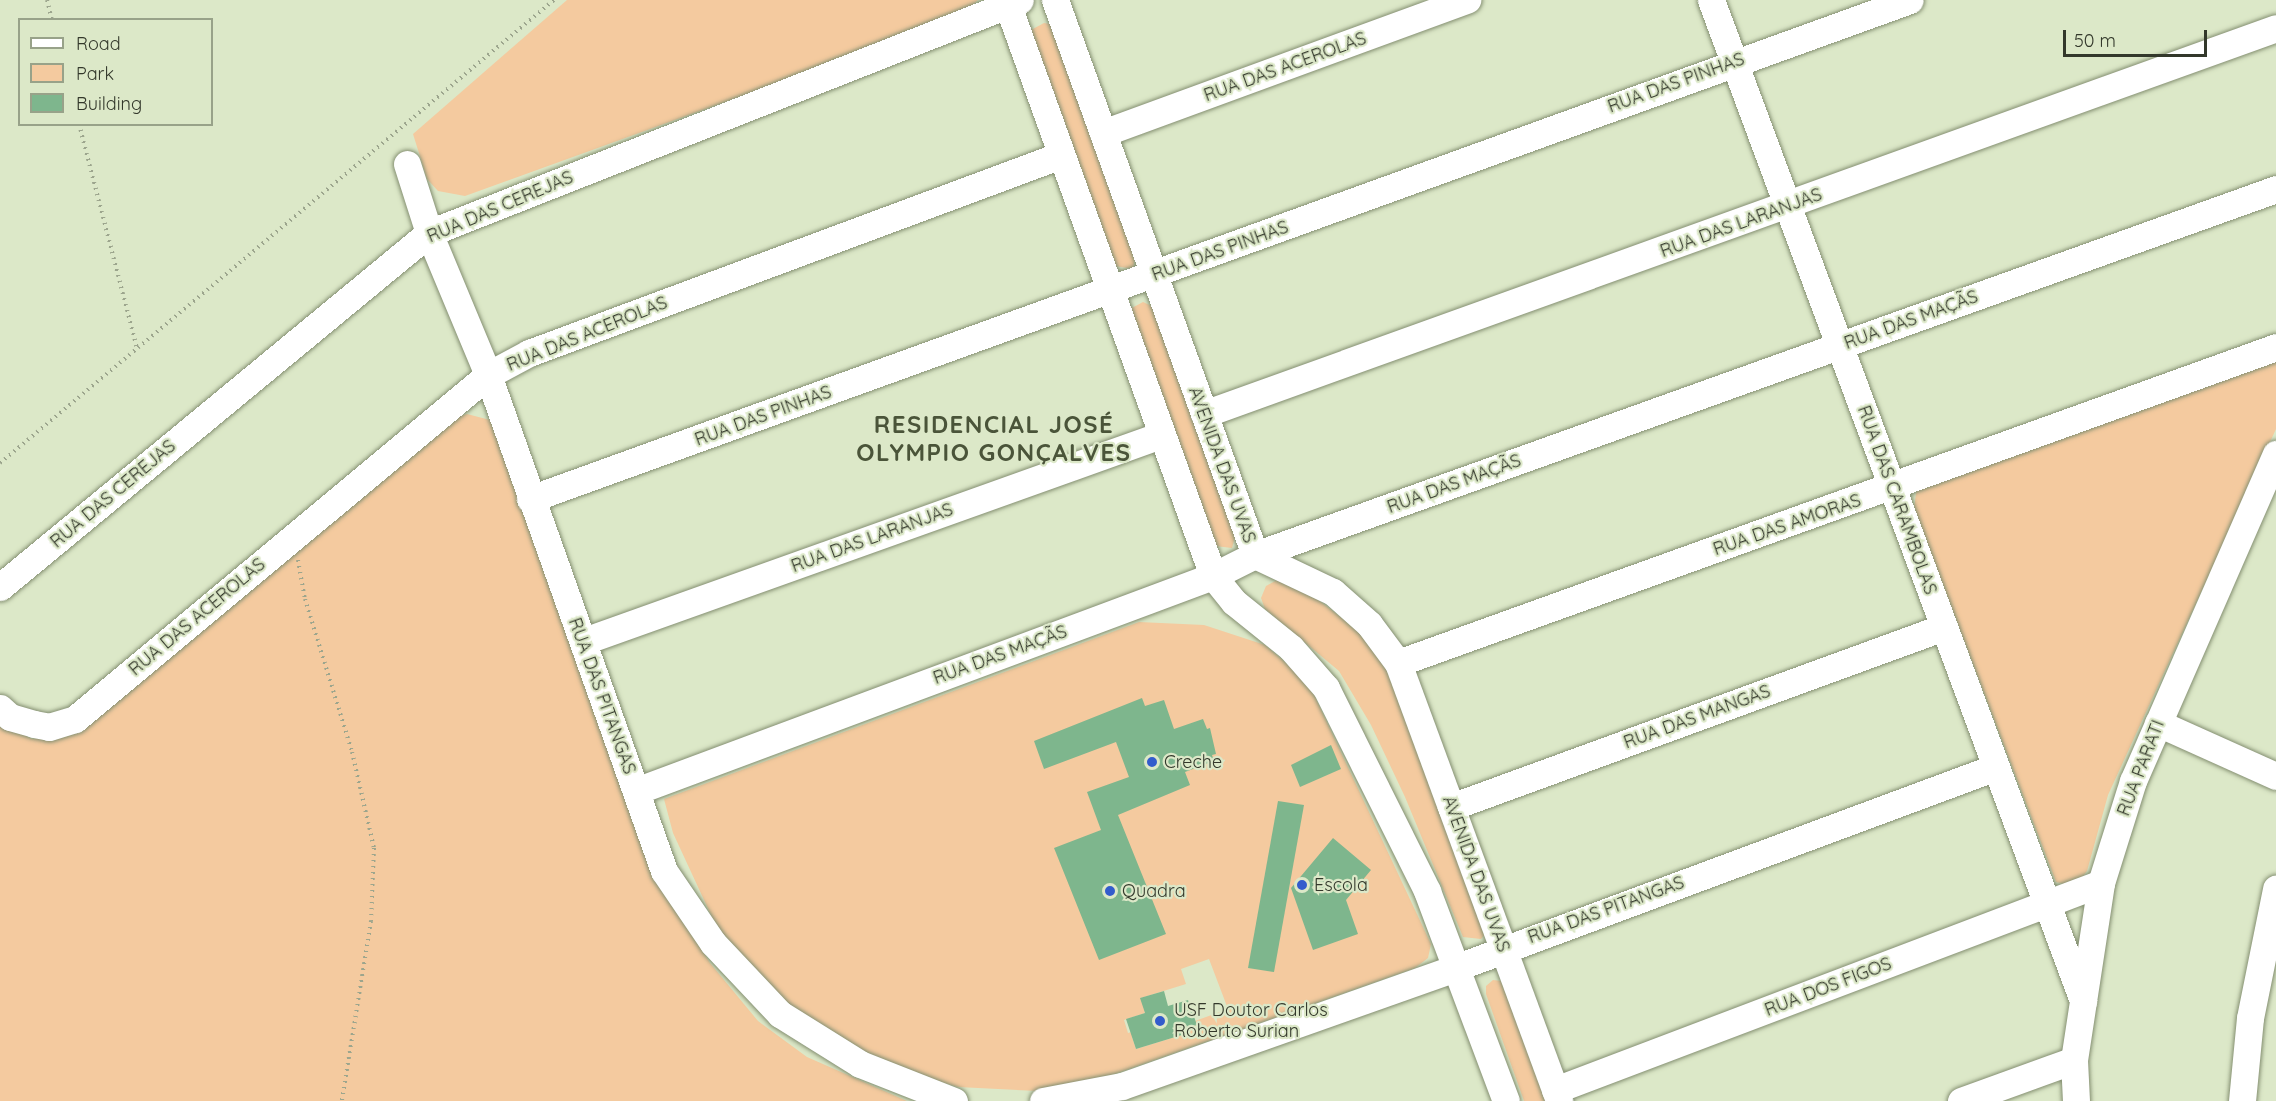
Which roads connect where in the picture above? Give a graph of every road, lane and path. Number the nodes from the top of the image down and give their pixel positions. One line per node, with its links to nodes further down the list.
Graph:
1 (46, 0): 8 (path)
2 (554, 0): 22 (path)
3 (1055, 0): 12 (street, AVENIDA DAS UVAS)
4 (1467, 0): 12 (street, RUA DAS ACEROLAS)
5 (1711, 0): 10 (street, RUA DAS CARAMBOLAS)
6 (1910, 0): 10 (street, RUA DAS PINHAS)
7 (1011, 2): 13 (street); 17 (street, RUA DAS CEREJAS)
8 (51, 18)
9 (2276, 28): 16 (street, RUA DAS LARANJAS)
10 (1734, 62): 16 (street, RUA DAS CARAMBOLAS); 18 (street, RUA DAS PINHAS)
11 (80, 126): 22 (path)
12 (1103, 133): 18 (street, AVENIDA DAS UVAS)
13 (1061, 156): 19 (street); 23 (street, RUA DAS ACEROLAS)
14 (407, 164): 17 (street, RUA DAS PITANGAS)
15 (2276, 189): 20 (street, RUA DAS MAÇÃS)
16 (1788, 206): 20 (street, RUA DAS CARAMBOLAS); 24 (street, RUA DAS LARANJAS)
17 (429, 233): 23 (street, RUA DAS PITANGAS); 33 (street, RUA DAS CEREJAS)
18 (1154, 275): 19 (street, RUA DAS PINHAS); 24 (street, AVENIDA DAS UVAS)
19 (1110, 292): 25 (street); 29 (street, RUA DAS PINHAS)
20 (1840, 346): 28 (street, RUA DAS CARAMBOLAS); 31 (street, RUA DAS MAÇÃS)
21 (2276, 347): 28 (street, RUA DAS AMORAS)
22 (137, 348): 27 (path)
23 (488, 375): 29 (street, RUA DAS PITANGAS); 30 (street, RUA DAS ACEROLAS)
24 (1204, 414): 31 (street, AVENIDA DAS UVAS)
25 (1161, 435): 32 (street); 35 (street, RUA DAS LARANJAS)
26 (2276, 454): 38 (street, RUA PARATI)
27 (0, 463)
28 (1892, 488): 34 (street, RUA DAS CARAMBOLAS); 36 (street, RUA DAS AMORAS)
29 (530, 499): 35 (street, RUA DAS PITANGAS)
30 (307, 526): 37 (street, RUA DAS ACEROLAS); 52 (path)
31 (1255, 555): 32 (street, RUA DAS MAÇÃS); 36 (street, AVENIDA DAS UVAS)
32 (1213, 576): 41 (street, RUA DAS MAÇÃS); 48 (street)
33 (0, 587)
34 (1944, 627): 39 (street, RUA DAS CARAMBOLAS); 42 (street, RUA DAS MANGAS)
35 (584, 642): 41 (street, RUA DAS PITANGAS)
36 (1398, 663): 42 (street, AVENIDA DAS UVAS)
37 (0, 708)
38 (2158, 723): 40 (street); 43 (street, RUA PARATI)
39 (1996, 767): 45 (street, RUA DAS CARAMBOLAS); 47 (street, RUA DAS PITANGAS)
40 (2276, 776)
41 (636, 790): 53 (street, RUA DAS PITANGAS)
42 (1451, 807): 47 (street, AVENIDA DAS UVAS)
43 (2101, 883): 45 (street, RUA DOS FIGOS); 49 (street, RUA PARATI)
44 (2276, 890): 46 (street)
45 (2047, 904): 49 (street, RUA DAS CARAMBOLAS); 51 (street, RUA DOS FIGOS)
46 (2271, 936): 58 (street)
47 (1503, 948): 48 (street, RUA DAS PITANGAS); 51 (street, AVENIDA DAS UVAS)
48 (1455, 968): 54 (street, RUA DAS PITANGAS); 55 (street)
49 (2083, 1001): 50 (street, RUA PARATI)
50 (2074, 1060): 56 (street); 57 (street, RUA PARATI)
51 (1557, 1095)
52 (342, 1101)
53 (954, 1101)
54 (1043, 1101)
55 (1506, 1101)
56 (1961, 1101)
57 (2076, 1101)
58 (2242, 1101)

